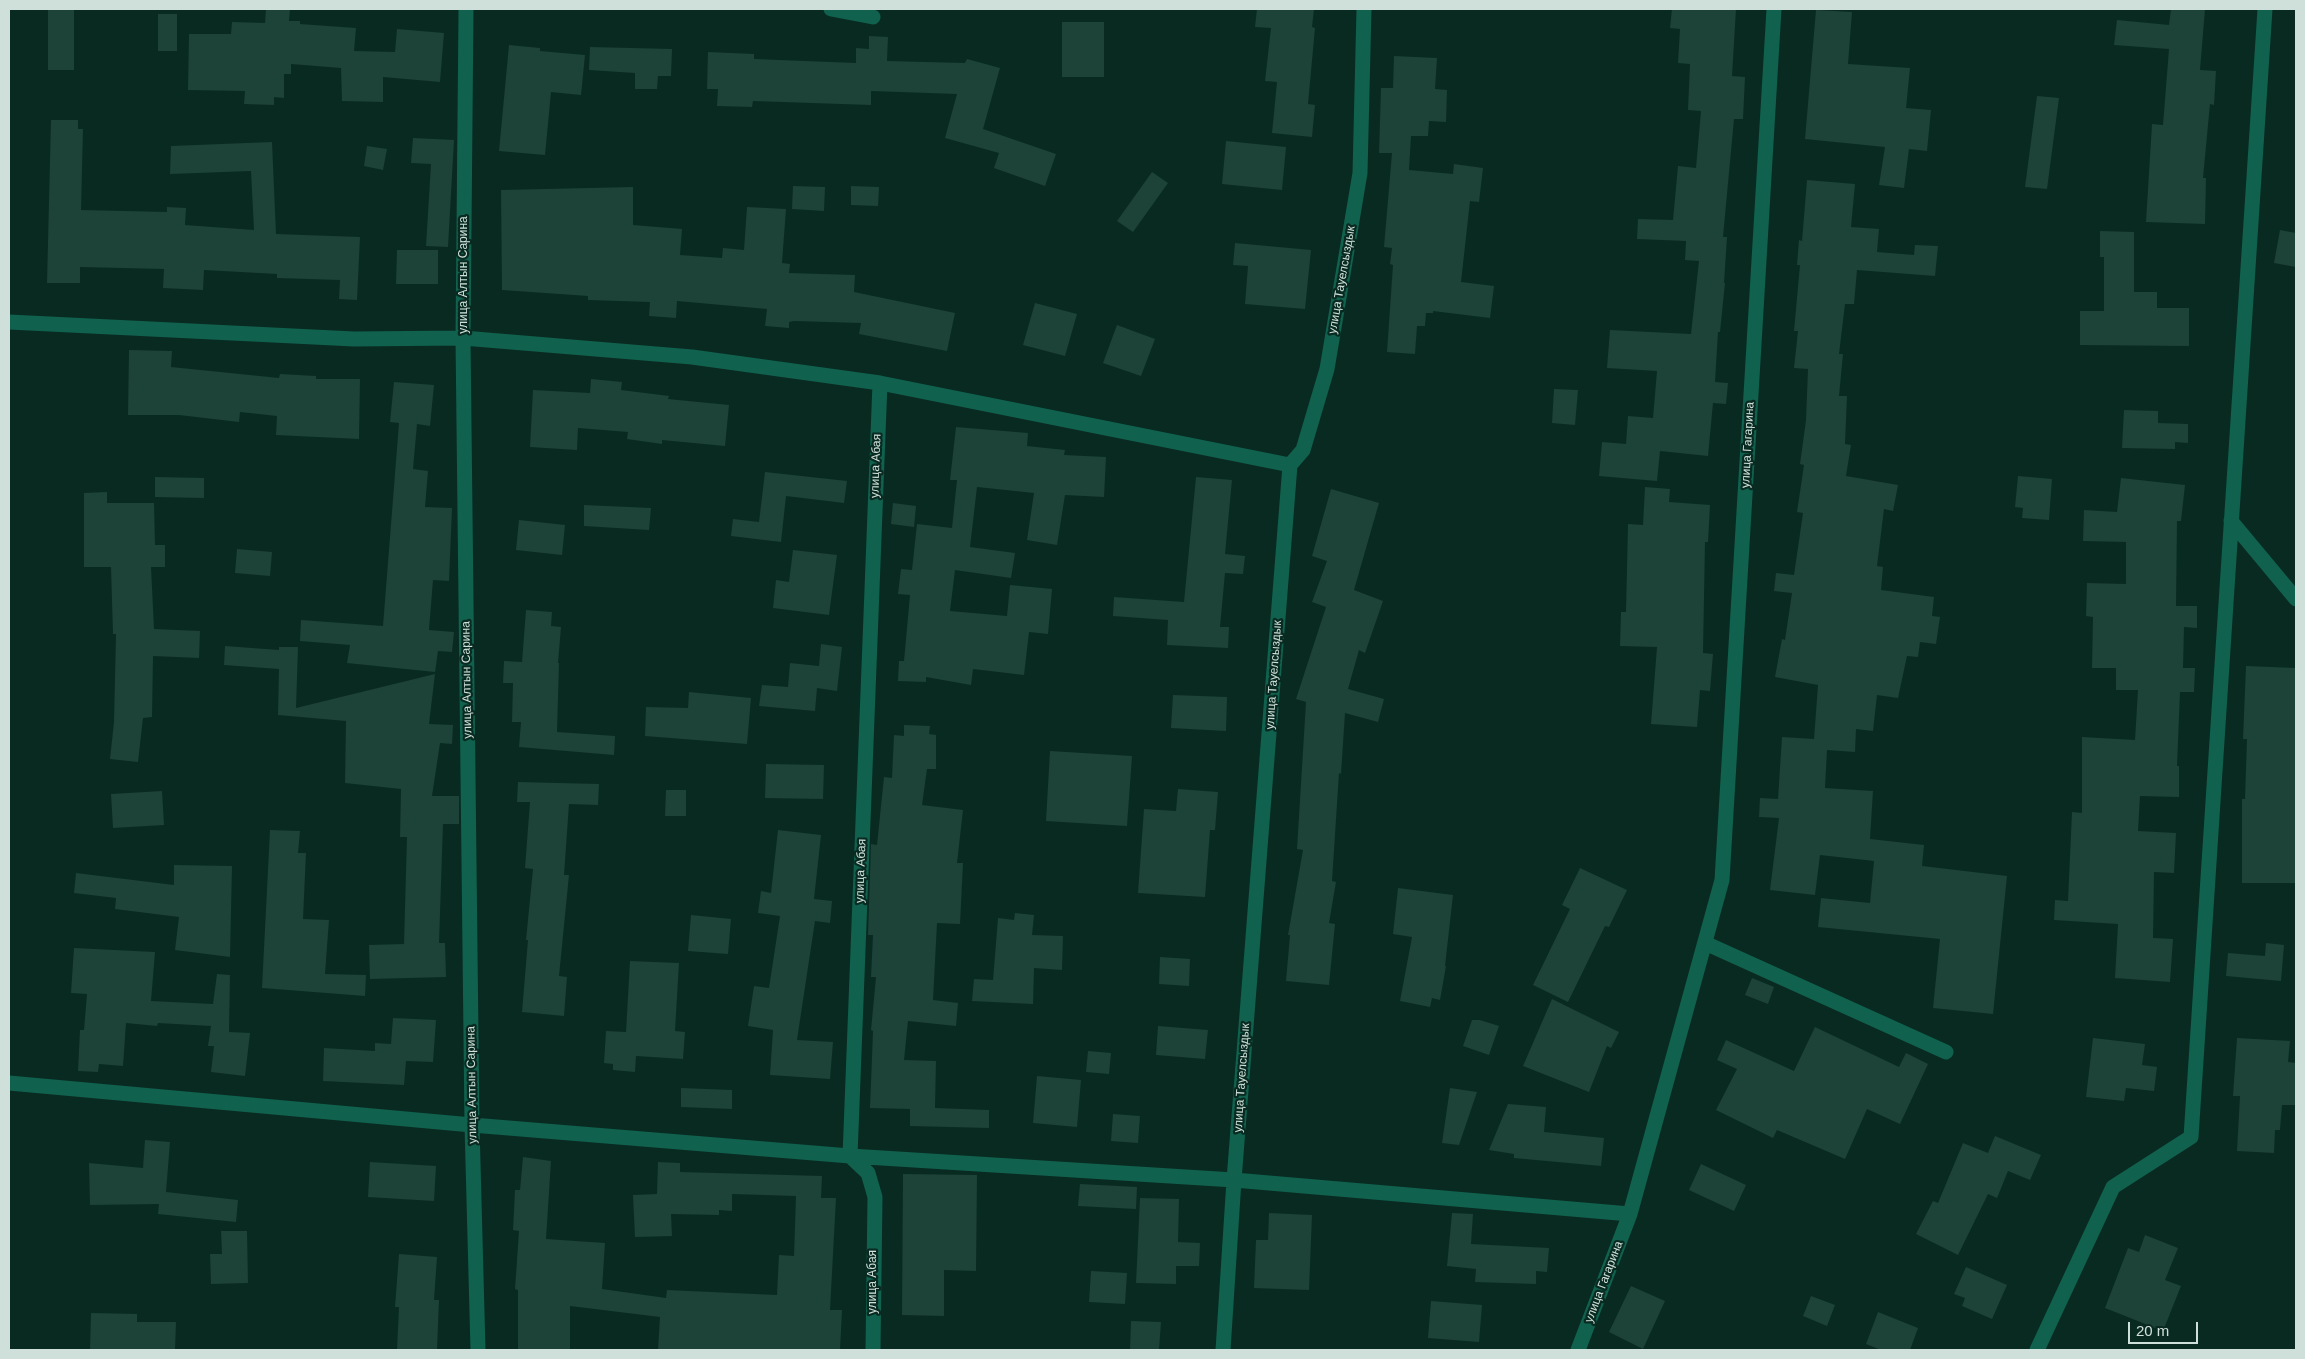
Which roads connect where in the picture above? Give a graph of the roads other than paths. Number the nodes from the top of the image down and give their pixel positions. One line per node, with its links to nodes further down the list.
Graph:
1 (466, 9): 8 (street, улица Алтын Сарина)
2 (831, 9): 6 (street)
3 (1364, 9): 10 (street, улица Тауелсыздык)
4 (1774, 9): 13 (street, улица Гагарина)
5 (2265, 9): 11 (street)
6 (873, 17)
7 (9, 322): 8 (street)
8 (463, 338): 9 (street); 16 (street, улица Алтын Сарина)
9 (880, 383): 10 (street); 17 (street, улица Абая)
10 (1290, 465): 18 (street, улица Тауелсыздык)
11 (2231, 521): 12 (street); 24 (street)
12 (2296, 599)
13 (1705, 944): 14 (street); 19 (street, улица Гагарина)
14 (1946, 1052)
15 (9, 1082): 16 (street)
16 (472, 1125): 17 (street); 20 (street, улица Алтын Сарина)
17 (850, 1156): 18 (street); 21 (street, улица Абая)
18 (1234, 1180): 19 (street); 22 (street, улица Тауелсыздык)
19 (1630, 1214): 23 (street, улица Гагарина)
20 (478, 1350)
21 (873, 1350)
22 (1224, 1350)
23 (1578, 1350)
24 (2037, 1350)

